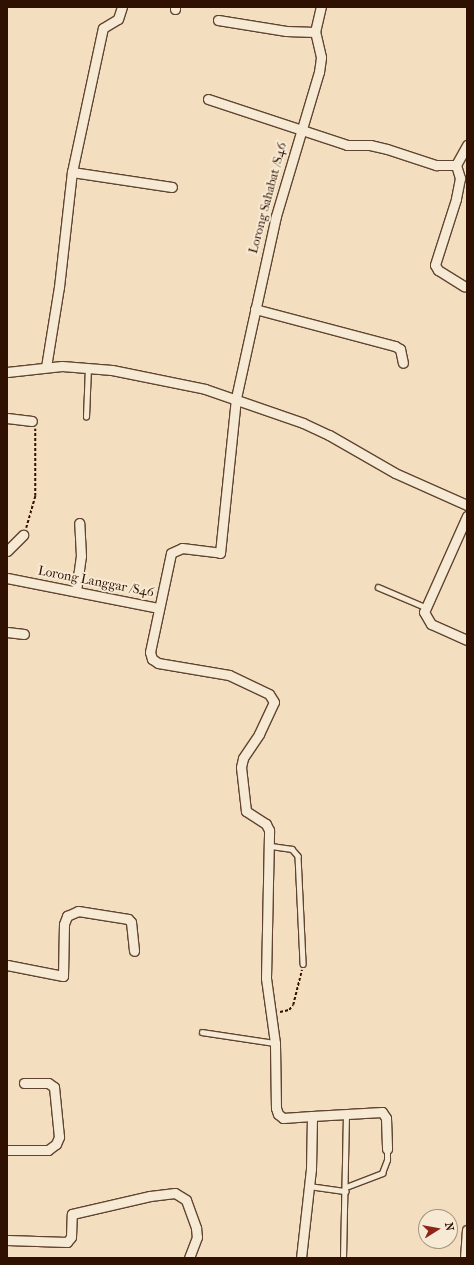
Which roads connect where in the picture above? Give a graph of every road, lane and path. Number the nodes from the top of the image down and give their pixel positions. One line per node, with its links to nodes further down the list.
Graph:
1 (122, 7): 9 (street)
2 (321, 7): 4 (street, Lorong Sahabat /S46)
3 (218, 20): 4 (street)
4 (316, 32): 6 (street, Lorong Sahabat /S46)
5 (208, 99): 6 (street)
6 (301, 130): 8 (street); 12 (street, Lorong Sahabat /S46)
7 (467, 145): 8 (street)
8 (456, 165): 11 (street)
9 (72, 172): 10 (street); 14 (street)
10 (172, 187)
11 (464, 286)
12 (255, 309): 13 (street); 17 (street, Lorong Sahabat /S46)
13 (403, 363)
14 (46, 367): 15 (street); 16 (street)
15 (88, 368): 17 (street); 18 (lane)
16 (7, 372)
17 (236, 398): 21 (street); 30 (street, Lorong Langgar /S46)
18 (86, 417)
19 (7, 418): 20 (street)
20 (32, 421): 24 (path)
21 (467, 505)
22 (467, 516): 29 (street)
23 (79, 523): 28 (street)
24 (23, 535): 25 (street)
25 (7, 551)
26 (7, 578): 28 (street, Lorong Langgar /S46)
27 (378, 586): 29 (lane)
28 (76, 591): 30 (street, Lorong Langgar /S46)
29 (426, 607): 33 (street)
30 (159, 608): 34 (street)
31 (7, 632): 32 (street)
32 (24, 634)
33 (467, 640)
34 (271, 846): 36 (lane); 38 (street)
35 (134, 951): 37 (street)
36 (302, 964): 38 (path)
37 (7, 965)
38 (270, 1012): 40 (street)
39 (202, 1032): 40 (lane)
40 (275, 1043): 43 (street)
41 (24, 1083): 45 (street)
42 (346, 1113): 43 (street); 44 (street); 47 (lane)
43 (312, 1116): 46 (street)
44 (387, 1149): 47 (lane)
45 (7, 1150)
46 (309, 1186): 47 (lane); 51 (street)
47 (346, 1189): 52 (lane)
48 (467, 1230): 53 (street)
49 (7, 1240): 50 (street)
50 (189, 1258)
51 (301, 1258)
52 (343, 1258)
53 (465, 1258)

